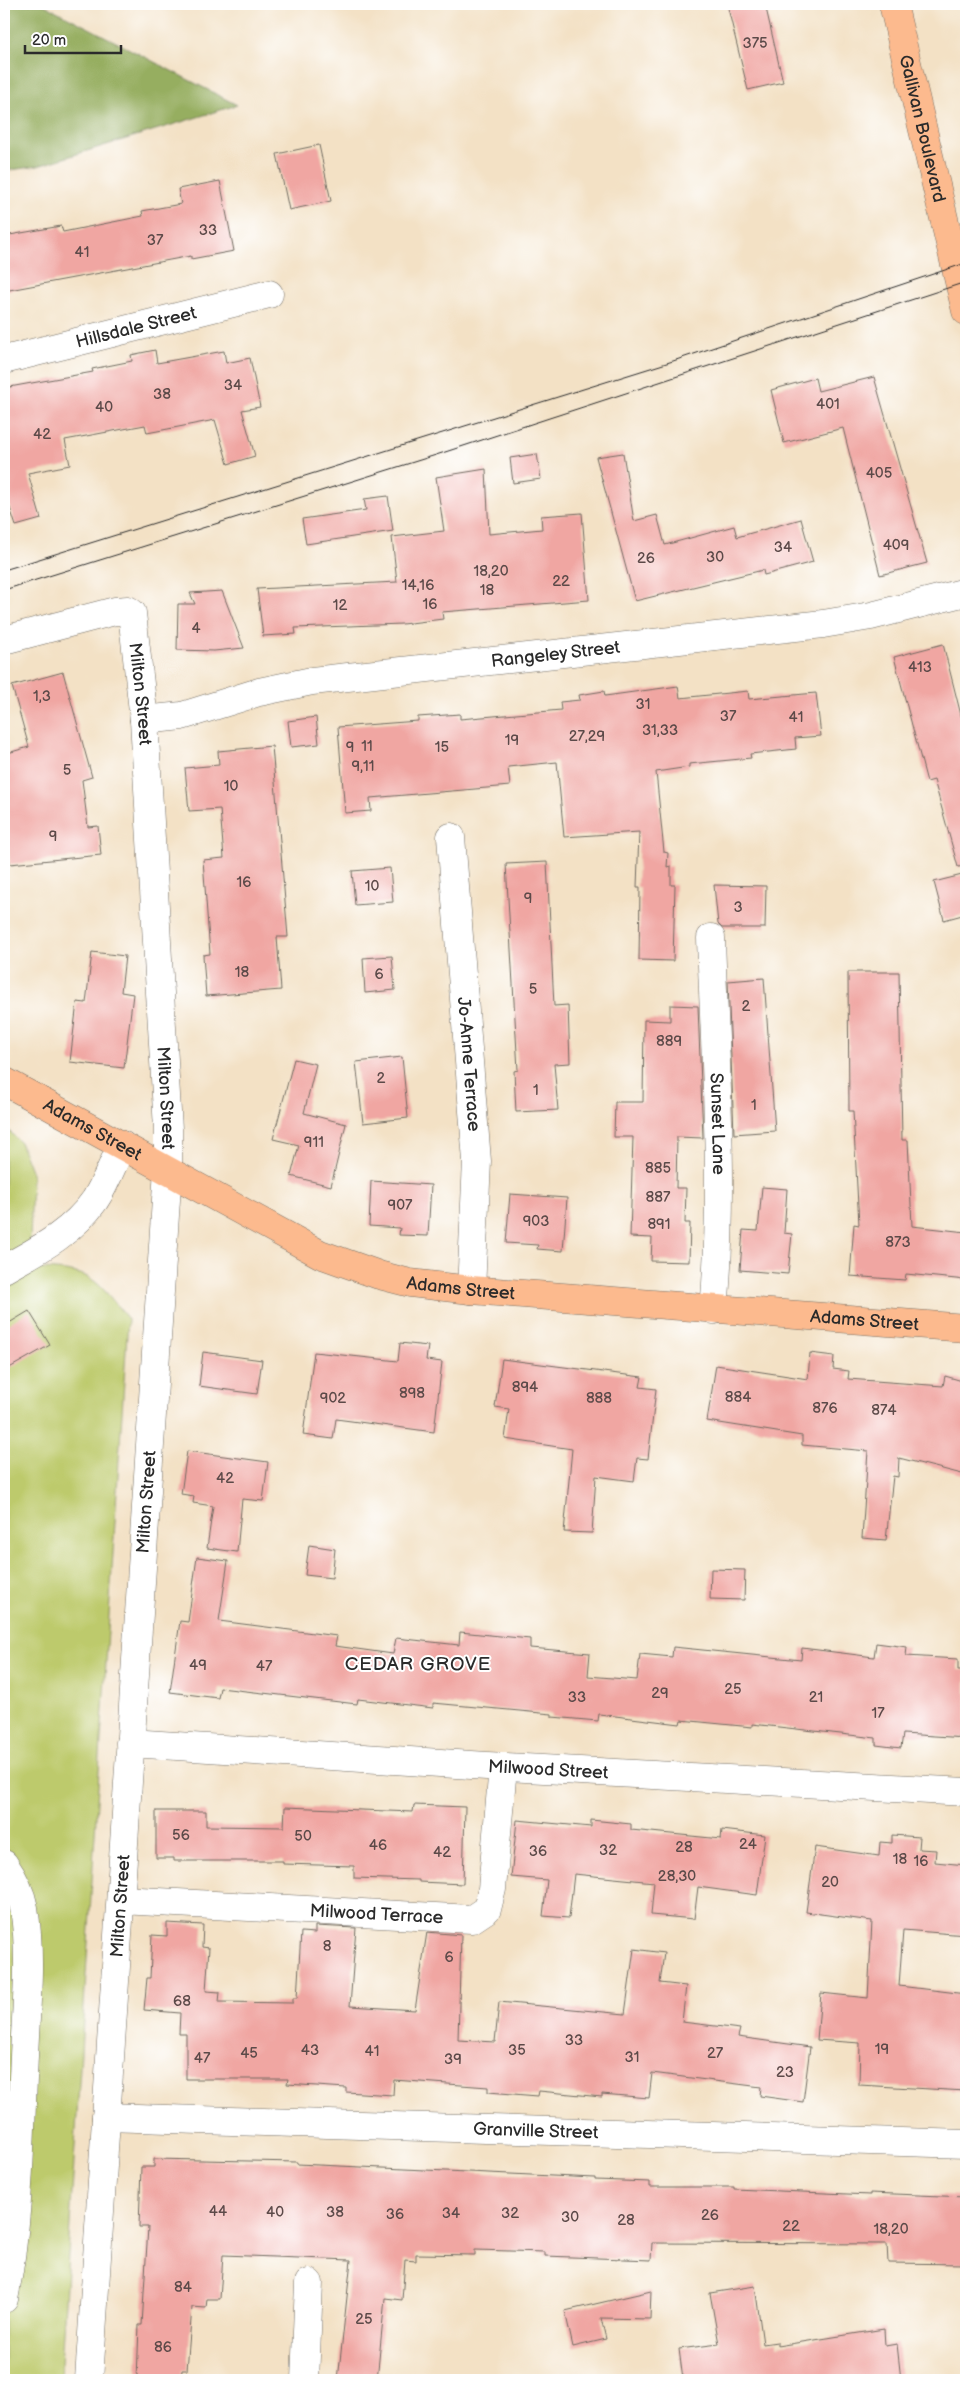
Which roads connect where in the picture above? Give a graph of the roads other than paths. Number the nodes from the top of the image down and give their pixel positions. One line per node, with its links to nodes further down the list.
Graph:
1 (893, 4): 3 (main road, Gallivan Boulevard)
2 (269, 294): 4 (street, Hillsdale Street)
3 (966, 311)
4 (4, 360)
5 (966, 592): 7 (street, Rangeley Street)
6 (4, 640): 7 (street, Milton Street)
7 (144, 720): 12 (street, Milton Street)
8 (451, 837): 14 (street, Jo-Anne Terrace)
9 (711, 938): 15 (street, Sunset Lane)
10 (4, 1081): 11 (main road, Adams Street)
11 (122, 1145): 12 (main road, Adams Street); 13 (street)
12 (168, 1170): 14 (main road, Adams Street); 17 (street, Milton Street)
13 (4, 1269)
14 (471, 1290): 15 (main road, Adams Street)
15 (714, 1310): 16 (main road, Adams Street)
16 (966, 1328)
17 (130, 1743): 18 (street, Milwood Street); 21 (street, Milton Street)
18 (503, 1766): 19 (street, Milwood Street); 21 (street, Milwood Terrace)
19 (966, 1792)
20 (4, 1864): 25 (street)
21 (121, 1900): 22 (street, Milton Street)
22 (106, 2117): 23 (street, Granville Street); 26 (street, Milton Street)
23 (966, 2144)
24 (309, 2283): 27 (street)
25 (4, 2299)
26 (89, 2380)
27 (305, 2380)

